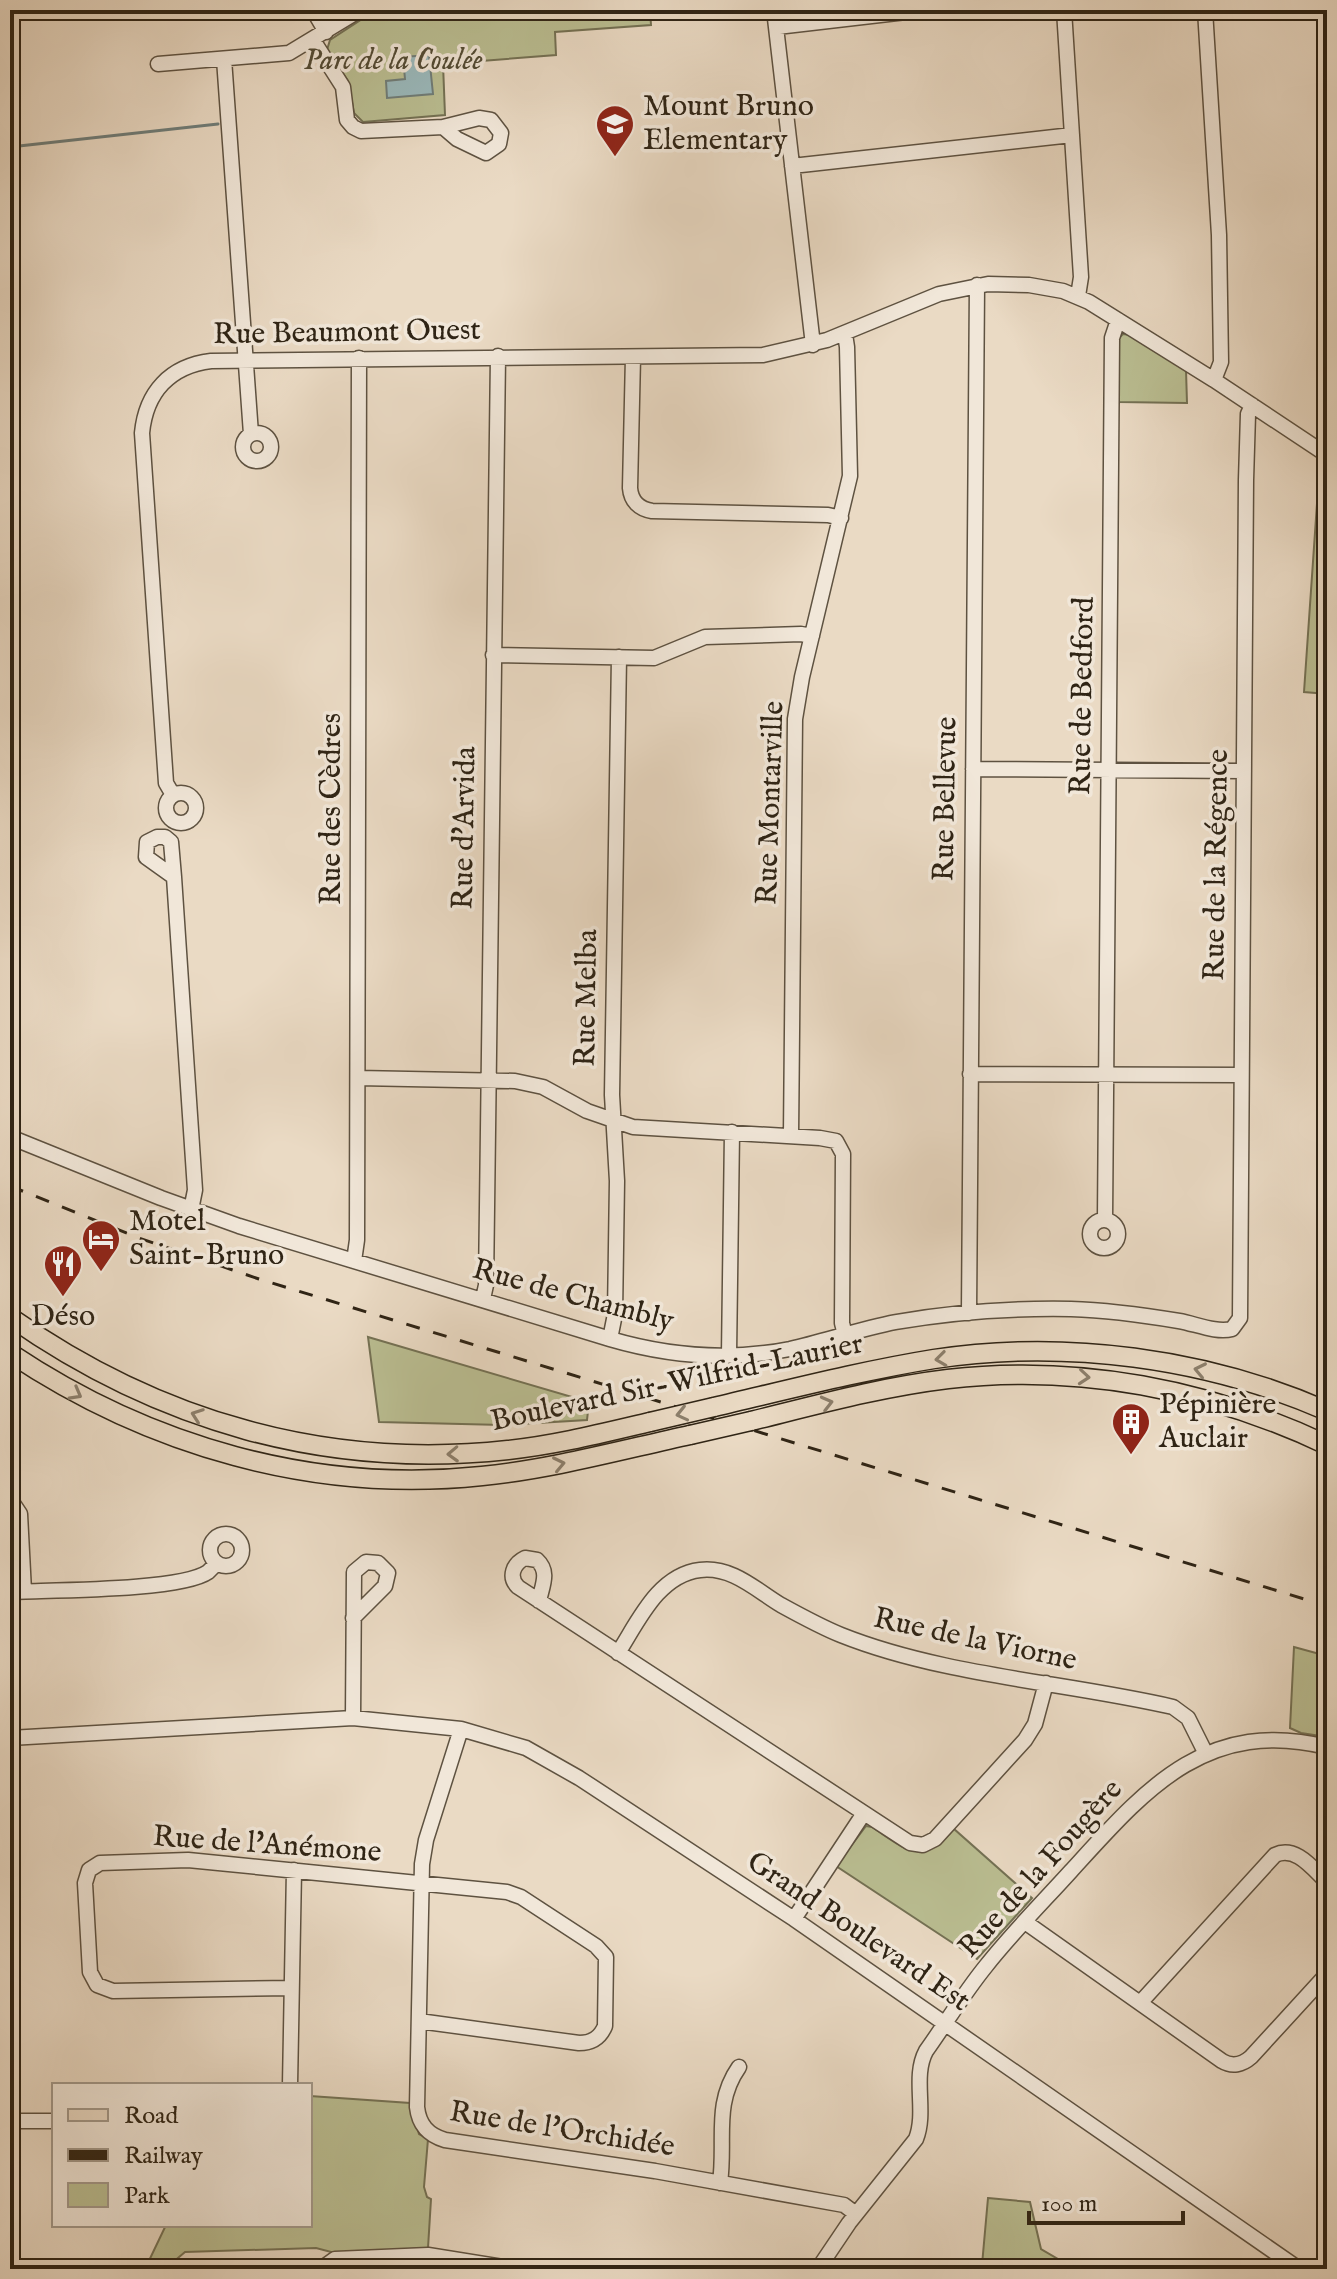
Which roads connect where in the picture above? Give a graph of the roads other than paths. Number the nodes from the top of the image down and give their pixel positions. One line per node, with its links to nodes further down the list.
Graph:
1 (313, 10): 8 (street)
2 (360, 10): 8 (street)
3 (774, 10): 7 (street)
4 (923, 10): 7 (street)
5 (1064, 10): 13 (street)
6 (1205, 10): 24 (street)
7 (777, 27): 14 (street)
8 (326, 32): 9 (street)
9 (313, 40): 10 (street); 12 (street)
10 (224, 59): 11 (street); 23 (street)
11 (158, 64)
12 (443, 127)
13 (1072, 135): 14 (street); 16 (street)
14 (792, 166): 19 (street)
15 (977, 285): 16 (street, Rue Beaumont Ouest); 18 (street, Rue Beaumont Ouest); 32 (street, Rue Bellevue)
16 (1078, 296): 17 (street, Rue Beaumont Ouest)
17 (1118, 320): 24 (street, Rue Beaumont Ouest); 33 (street, Rue de Bedford)
18 (845, 334): 19 (street, Rue Beaumont Ouest); 28 (street, Rue Montarville)
19 (813, 345): 21 (street, Rue Beaumont Ouest)
20 (498, 356): 21 (street, Rue Beaumont Ouest); 22 (street, Rue Beaumont Ouest); 30 (street, Rue d'Arvida)
21 (633, 357): 28 (street)
22 (359, 358): 23 (street, Rue Beaumont Ouest); 40 (street, Rue des Cèdres)
23 (246, 360): 26 (street); 35 (street, Rue Beaumont Ouest)
24 (1214, 380): 25 (street, Rue Beaumont Ouest)
25 (1252, 405): 27 (street, Rue Beaumont Ouest); 34 (street, Rue de la Régence)
26 (251, 434)
27 (1327, 455)
28 (841, 518): 29 (street, Rue Montarville)
29 (812, 636): 31 (street); 44 (street, Rue Montarville)
30 (493, 655): 31 (street); 41 (street, Rue d'Arvida)
31 (619, 657): 42 (street, Rue Melba)
32 (973, 769): 33 (street); 37 (street, Rue Bellevue)
33 (1108, 770): 34 (street); 38 (street, Rue de Bedford)
34 (1244, 771): 39 (street, Rue de la Régence)
35 (173, 795)
36 (174, 877): 46 (street)
37 (970, 1074): 38 (street); 50 (street, Rue Bellevue)
38 (1105, 1075): 39 (street); 47 (street, Rue de Bedford)
39 (1241, 1075): 52 (street, Rue de la Régence)
40 (358, 1078): 41 (street); 48 (street, Rue des Cèdres)
41 (488, 1079): 42 (street); 49 (street, Rue d'Arvida)
42 (614, 1120): 43 (street); 54 (street, Rue Melba)
43 (732, 1132): 44 (street); 56 (street)
44 (791, 1136): 53 (street)
45 (10, 1137): 46 (street, Rue de Chambly)
46 (191, 1210): 48 (street, Rue de Chambly)
47 (1105, 1220)
48 (354, 1261): 49 (street, Rue de Chambly)
49 (483, 1299): 54 (street, Rue de Chambly)
50 (969, 1313): 52 (street, Rue de Chambly); 53 (street, Rue de Chambly)
51 (10, 1317): 57 (main road, Boulevard Sir-Wilfrid-Laurier, one-way to 51, bridge)
52 (1237, 1326)
53 (845, 1335): 56 (street, Rue de Chambly)
54 (610, 1339): 56 (street, Rue de Chambly)
55 (10, 1353): 58 (main road, Boulevard Sir-Wilfrid-Laurier, one-way to 58, bridge)
56 (729, 1355)
57 (1327, 1411)
58 (1327, 1445)
59 (10, 1499): 61 (street)
60 (217, 1563): 61 (street)
61 (17, 1592)
62 (539, 1601): 64 (street)
63 (353, 1618): 66 (street)
64 (618, 1653): 65 (street, Rue de la Viorne); 71 (street)
65 (1046, 1683): 70 (street, Rue de la Viorne); 71 (street)
66 (353, 1718): 67 (street, Grand Boulevard Est); 68 (street, Grand Boulevard Est)
67 (461, 1729): 74 (street, Rue de l'Orchidée); 75 (street, Grand Boulevard Est)
68 (10, 1738)
69 (1327, 1747): 70 (street, Rue de la Fougère)
70 (1206, 1754): 76 (street, Rue de la Fougère)
71 (864, 1813): 75 (street)
72 (294, 1870): 74 (street, Rue de l'Anémone); 78 (street); 78 (street, Rue de l'Anémone)
73 (1327, 1882): 79 (street)
74 (421, 1883): 80 (street, Rue de l'Orchidée); 80 (street, Rue de l'Anémone)
75 (794, 1919): 81 (street, Grand Boulevard Est)
76 (1025, 1922): 79 (street); 81 (street, Rue de la Fougère)
77 (1327, 1974): 79 (street)
78 (291, 1988): 83 (street)
79 (1140, 2003)
80 (419, 2021): 86 (street, Rue de l'Orchidée)
81 (946, 2023): 87 (street, Rue de la Fougère); 91 (street, Grand Boulevard Est)
82 (739, 2067): 86 (street)
83 (290, 2083)
84 (10, 2121): 85 (street)
85 (52, 2121)
86 (720, 2183): 87 (street, Rue de l'Orchidée)
87 (856, 2214): 90 (street, Rue de la Fougère)
88 (321, 2269): 89 (street)
89 (515, 2269)
90 (818, 2269)
91 (1299, 2269)

